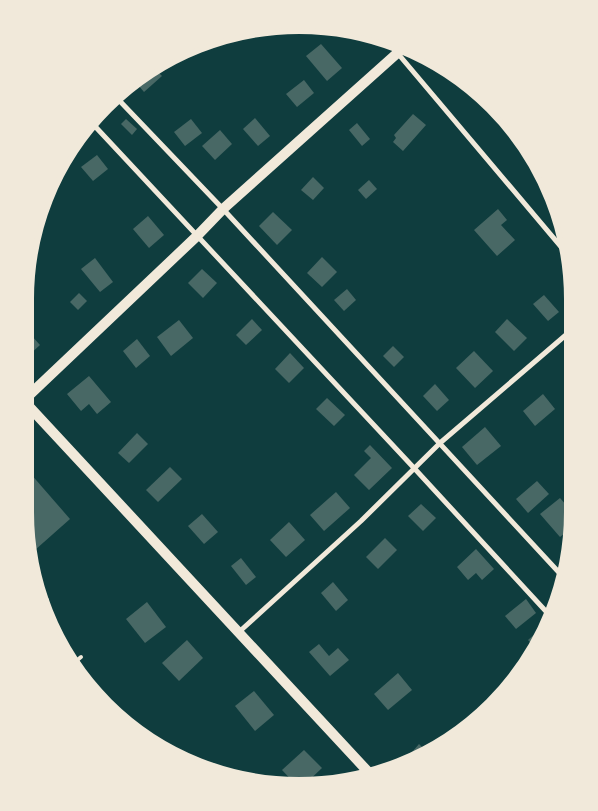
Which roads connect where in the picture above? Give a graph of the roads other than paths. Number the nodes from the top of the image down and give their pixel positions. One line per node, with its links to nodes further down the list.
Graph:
1 (399, 51): 5 (main road)
2 (404, 53): 7 (street)
3 (119, 101): 5 (street)
4 (95, 126): 6 (street)
5 (223, 209): 6 (main road); 11 (street)
6 (197, 236): 9 (main road); 12 (street)
7 (562, 248)
8 (567, 334): 11 (street)
9 (31, 392)
10 (31, 409): 15 (main road)
11 (440, 443): 12 (street); 13 (street)
12 (414, 468): 14 (street); 15 (street)
13 (560, 573)
14 (547, 612)
15 (239, 632): 18 (main road)
16 (81, 657): 17 (lane)
17 (76, 661)
18 (367, 771)

